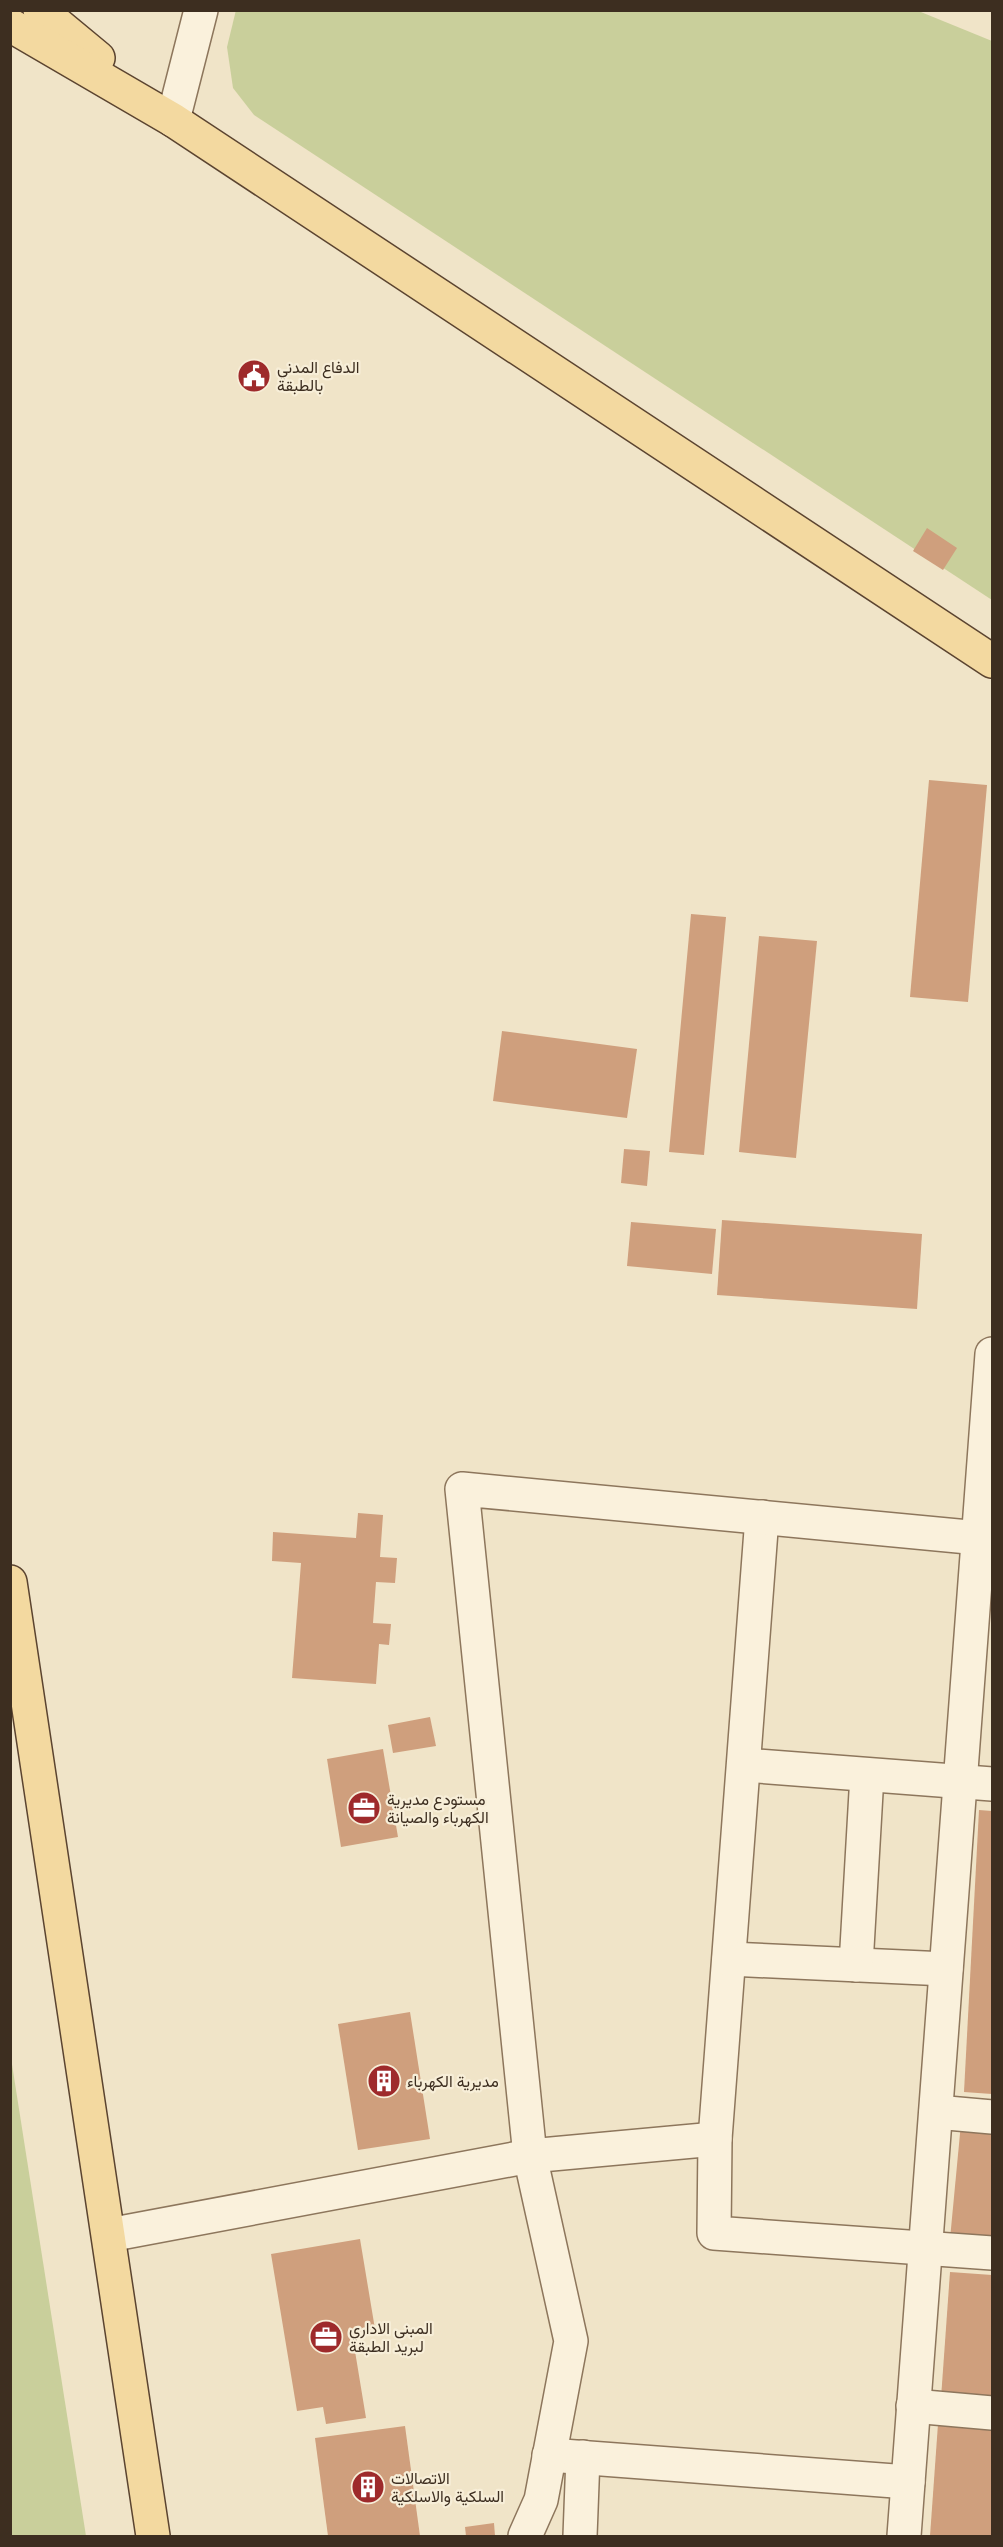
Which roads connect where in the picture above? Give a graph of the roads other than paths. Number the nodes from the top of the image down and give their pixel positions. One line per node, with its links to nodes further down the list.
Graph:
1 (40, 10): 4 (main road)
2 (201, 10): 4 (street)
3 (10, 26): 4 (main road)
4 (173, 120): 5 (main road)
5 (993, 661)
6 (993, 1354): 8 (street)
7 (762, 1518): 8 (street); 11 (street); 20 (street)
8 (979, 1538): 10 (street)
9 (10, 1582): 21 (main road)
10 (983, 1617): 13 (street)
11 (744, 1765): 12 (street); 14 (street)
12 (867, 1775): 13 (street); 15 (street)
13 (977, 1783): 16 (street)
14 (729, 1959): 15 (street); 19 (street)
15 (856, 1965): 16 (street)
16 (946, 1969): 17 (street)
17 (936, 2112): 18 (street); 22 (street)
18 (993, 2117)
19 (715, 2139): 20 (street); 22 (street)
20 (530, 2156): 21 (street); 26 (street)
21 (109, 2235): 29 (main road)
22 (925, 2248): 23 (street); 24 (street)
23 (993, 2253)
24 (914, 2406): 25 (street); 28 (street)
25 (993, 2413)
26 (549, 2455): 27 (street); 30 (street)
27 (583, 2457): 28 (street); 31 (street)
28 (908, 2482): 32 (street)
29 (153, 2536)
30 (525, 2536)
31 (580, 2536)
32 (904, 2536)

